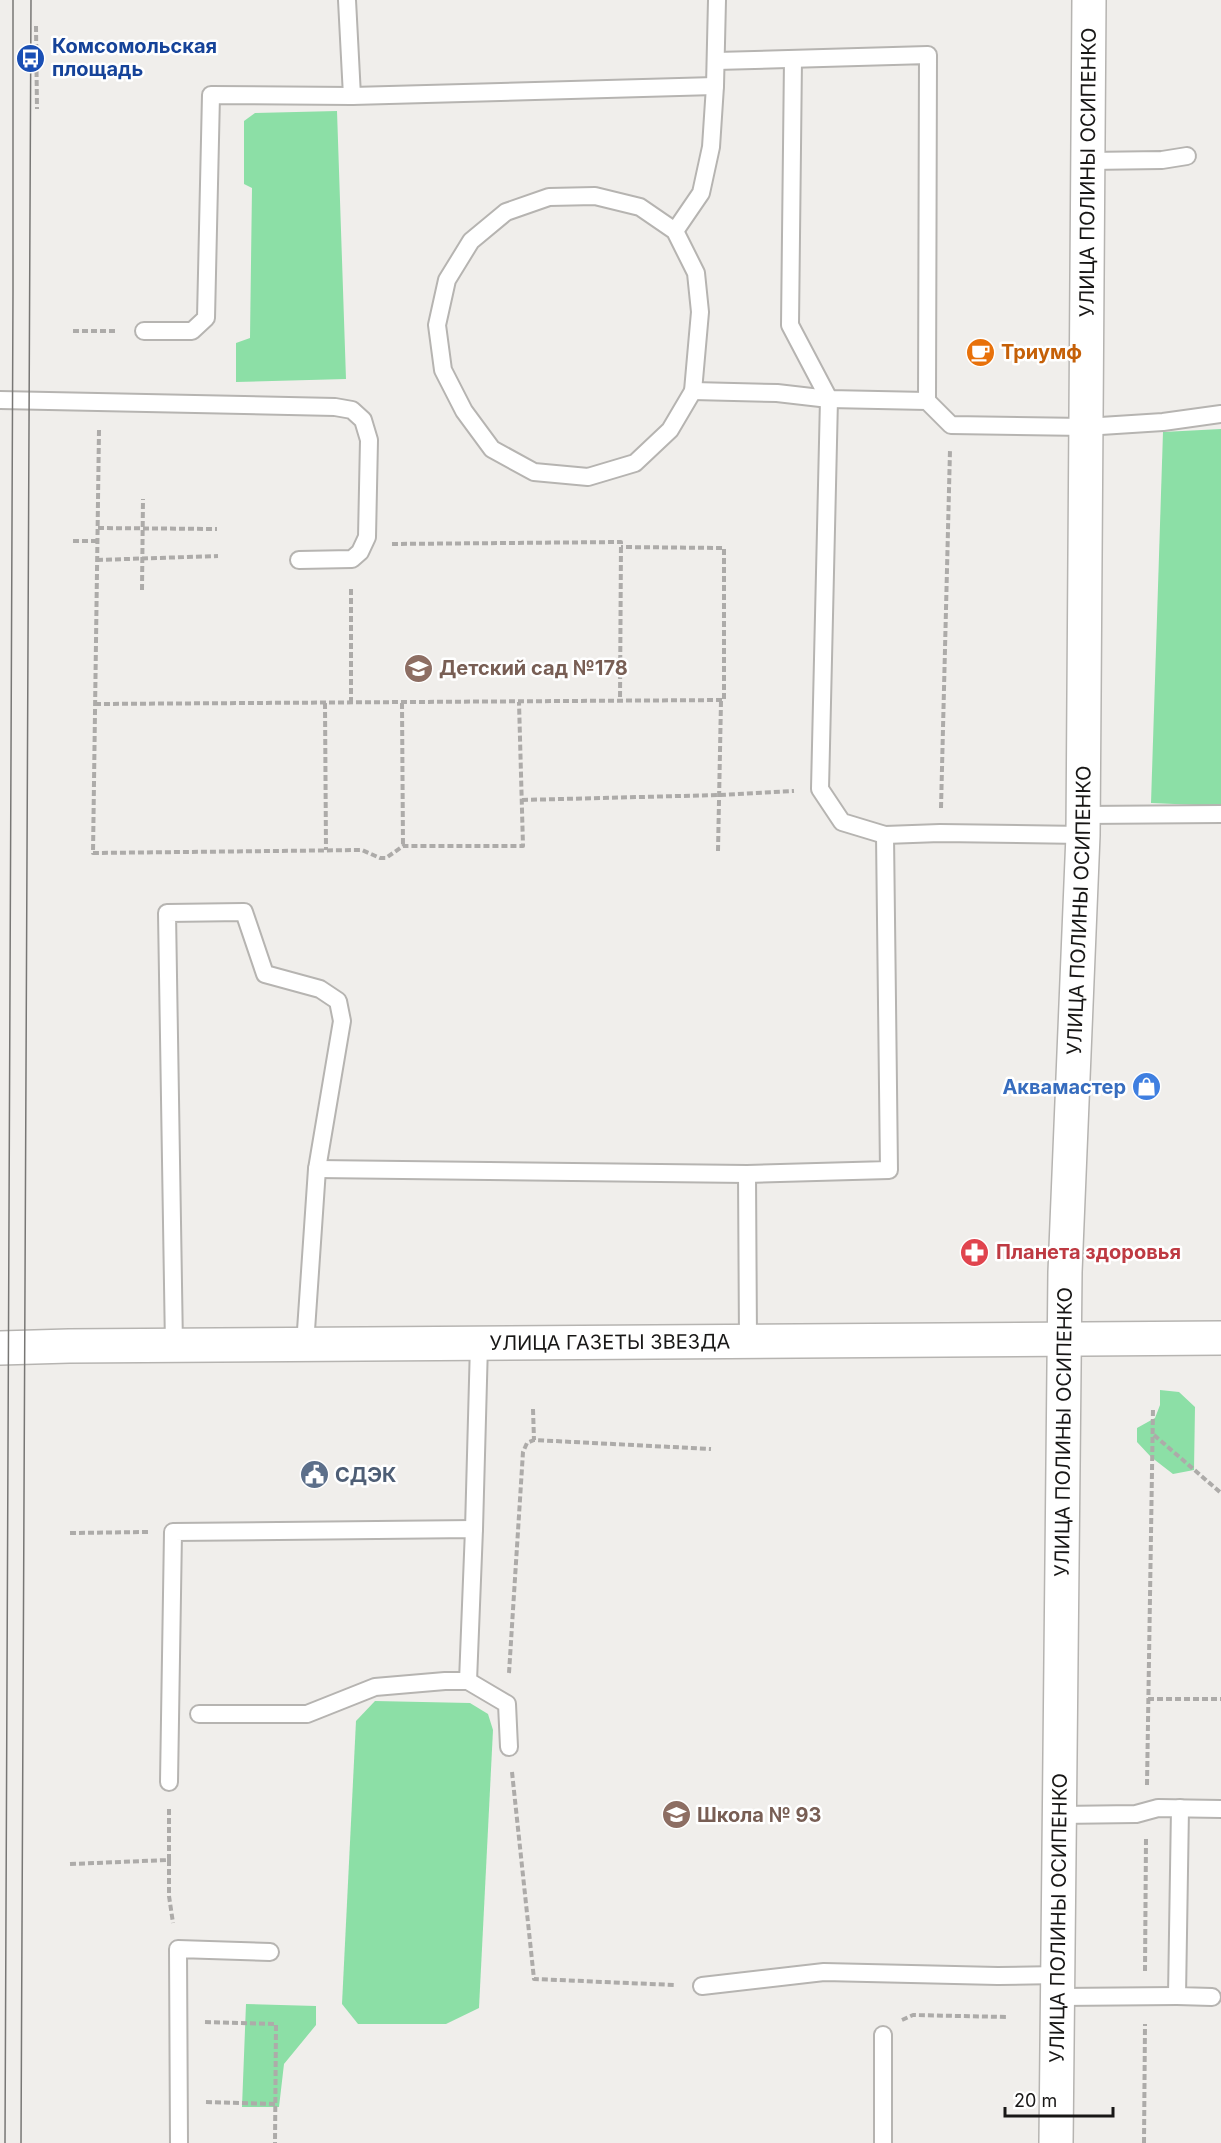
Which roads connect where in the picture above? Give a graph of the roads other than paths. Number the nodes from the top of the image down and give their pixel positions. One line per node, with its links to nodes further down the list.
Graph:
1 (347, 0): 7 (lane)
2 (717, 0): 5 (lane)
3 (1089, 0): 9 (street, УЛИЦА ПОЛИНЫ ОСИПЕНКО)
4 (793, 59): 5 (lane); 13 (lane); 15 (lane)
5 (716, 61): 6 (lane)
6 (715, 86): 7 (lane); 10 (lane)
7 (352, 96): 11 (lane)
8 (1187, 156): 9 (lane)
9 (1088, 161): 17 (street, УЛИЦА ПОЛИНЫ ОСИПЕНКО)
10 (675, 231): 12 (lane); 12 (lane)
11 (144, 331)
12 (693, 391): 13 (lane)
13 (829, 399): 15 (lane); 21 (lane)
14 (0, 400): 18 (lane)
15 (927, 401): 17 (lane)
16 (1221, 414): 17 (lane)
17 (1085, 427): 20 (street, УЛИЦА ПОЛИНЫ ОСИПЕНКО)
18 (299, 560)
19 (1221, 814): 20 (lane)
20 (1083, 825): 21 (lane); 25 (street, УЛИЦА ПОЛИНЫ ОСИПЕНКО)
21 (885, 836): 23 (lane)
22 (317, 1169): 23 (lane); 28 (lane); 29 (lane)
23 (747, 1174): 26 (lane)
24 (1221, 1338): 25 (street, УЛИЦА ГАЗЕТЫ ЗВЕЗДА)
25 (1066, 1340): 26 (street, УЛИЦА ГАЗЕТЫ ЗВЕЗДА); 38 (street, УЛИЦА ПОЛИНЫ ОСИПЕНКО)
26 (748, 1341): 27 (street, УЛИЦА ГАЗЕТЫ ЗВЕЗДА)
27 (479, 1344): 28 (street, УЛИЦА ГАЗЕТЫ ЗВЕЗДА); 31 (lane)
28 (305, 1345): 29 (street, УЛИЦА ГАЗЕТЫ ЗВЕЗДА)
29 (174, 1346): 30 (street, УЛИЦА ГАЗЕТЫ ЗВЕЗДА)
30 (0, 1348)
31 (474, 1529): 32 (lane); 35 (lane)
32 (468, 1681): 33 (lane); 34 (lane)
33 (199, 1714)
34 (509, 1747)
35 (170, 1782)
36 (1180, 1808): 37 (lane); 38 (lane); 42 (lane)
37 (1221, 1809)
38 (1059, 1815): 41 (street, УЛИЦА ПОЛИНЫ ОСИПЕНКО)
39 (270, 1952): 45 (lane)
40 (702, 1986): 41 (lane)
41 (1059, 1986): 42 (lane); 47 (street, УЛИЦА ПОЛИНЫ ОСИПЕНКО)
42 (1178, 1996): 43 (lane)
43 (1212, 1997)
44 (883, 2035): 46 (lane)
45 (179, 2143)
46 (883, 2143)
47 (1056, 2143)

